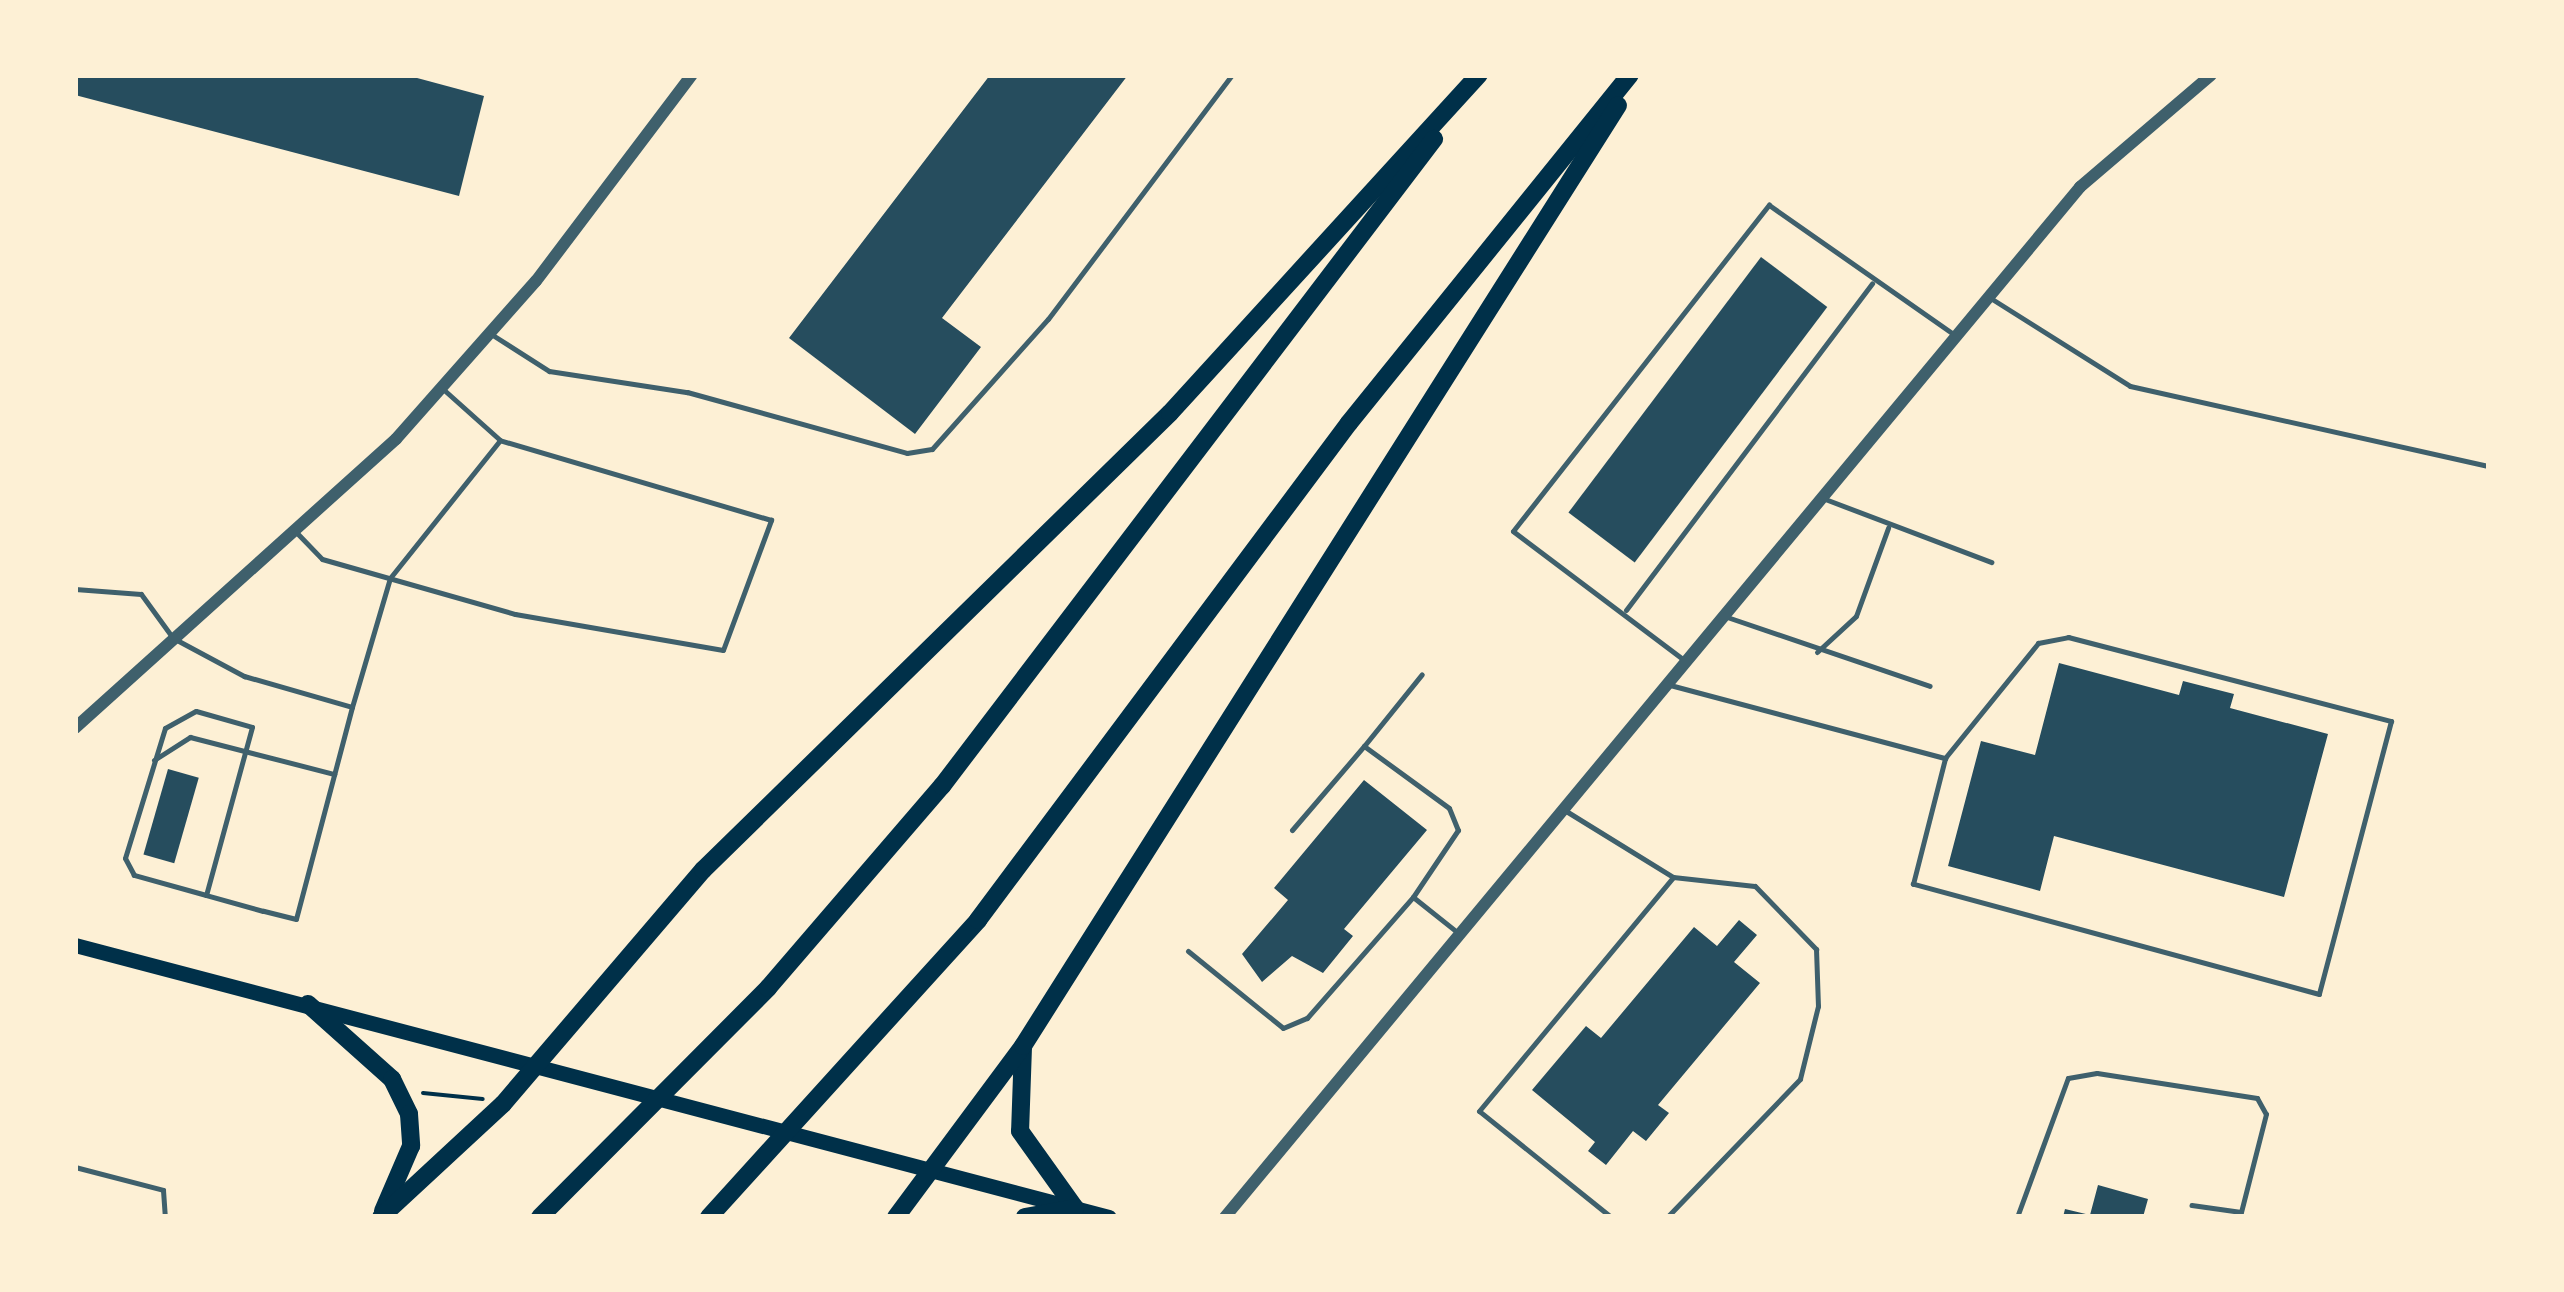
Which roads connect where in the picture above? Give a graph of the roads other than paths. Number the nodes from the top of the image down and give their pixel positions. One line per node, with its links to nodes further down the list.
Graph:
1 (692, 75): 8 (street)
2 (1232, 75): 8 (lane)
3 (1480, 75): 44 (highway); 52 (highway)
4 (1633, 75): 43 (highway); 49 (highway)
5 (2210, 75): 7 (street)
6 (1872, 283): 9 (lane); 19 (lane); 19 (lane)
7 (1989, 297): 9 (street); 12 (lane)
8 (491, 334): 10 (street)
9 (1956, 336): 13 (street)
10 (442, 388): 11 (lane); 15 (street)
11 (500, 440): 17 (lane); 17 (lane)
12 (2489, 466)
13 (1822, 498): 14 (lane); 20 (street)
14 (1888, 528): 16 (lane); 22 (lane)
15 (294, 530): 17 (lane); 21 (street)
16 (1991, 562)
17 (390, 578): 27 (lane)
18 (75, 589): 21 (lane)
19 (1626, 610): 23 (lane)
20 (1724, 616): 22 (lane); 23 (street)
21 (174, 638): 27 (lane); 28 (street)
22 (1818, 652): 26 (lane)
23 (1686, 662): 25 (street)
24 (1422, 674): 29 (lane)
25 (1667, 684): 31 (lane); 34 (street)
26 (1930, 686)
27 (352, 707): 33 (lane)
28 (75, 726)
29 (1364, 746): 35 (lane); 38 (lane)
30 (246, 750): 32 (lane); 32 (lane); 33 (lane); 37 (lane)
31 (1946, 758): 31 (lane)
32 (154, 760): 37 (lane)
33 (334, 774): 37 (lane)
34 (1564, 809): 36 (lane); 39 (street)
35 (1292, 830)
36 (1674, 876): 57 (lane); 58 (lane)
37 (206, 895)
38 (1413, 897): 39 (lane); 41 (lane)
39 (1460, 934): 56 (street)
40 (75, 944): 42 (main road)
41 (1188, 951)
42 (308, 1004): 44 (main road); 51 (highway)
43 (1023, 1046): 46 (highway); 48 (highway)
44 (534, 1064): 46 (main road); 51 (highway)
45 (75, 1168): 50 (lane)
46 (933, 1170): 48 (main road); 53 (highway)
47 (2191, 1204): 59 (lane)
48 (1075, 1208): 54 (highway); 55 (main road)
49 (714, 1212)
50 (165, 1217)
51 (381, 1217)
52 (540, 1217)
53 (896, 1217)
54 (1025, 1217)
55 (1109, 1217)
56 (1224, 1217)
57 (1611, 1217)
58 (1666, 1217)
59 (2017, 1217)

